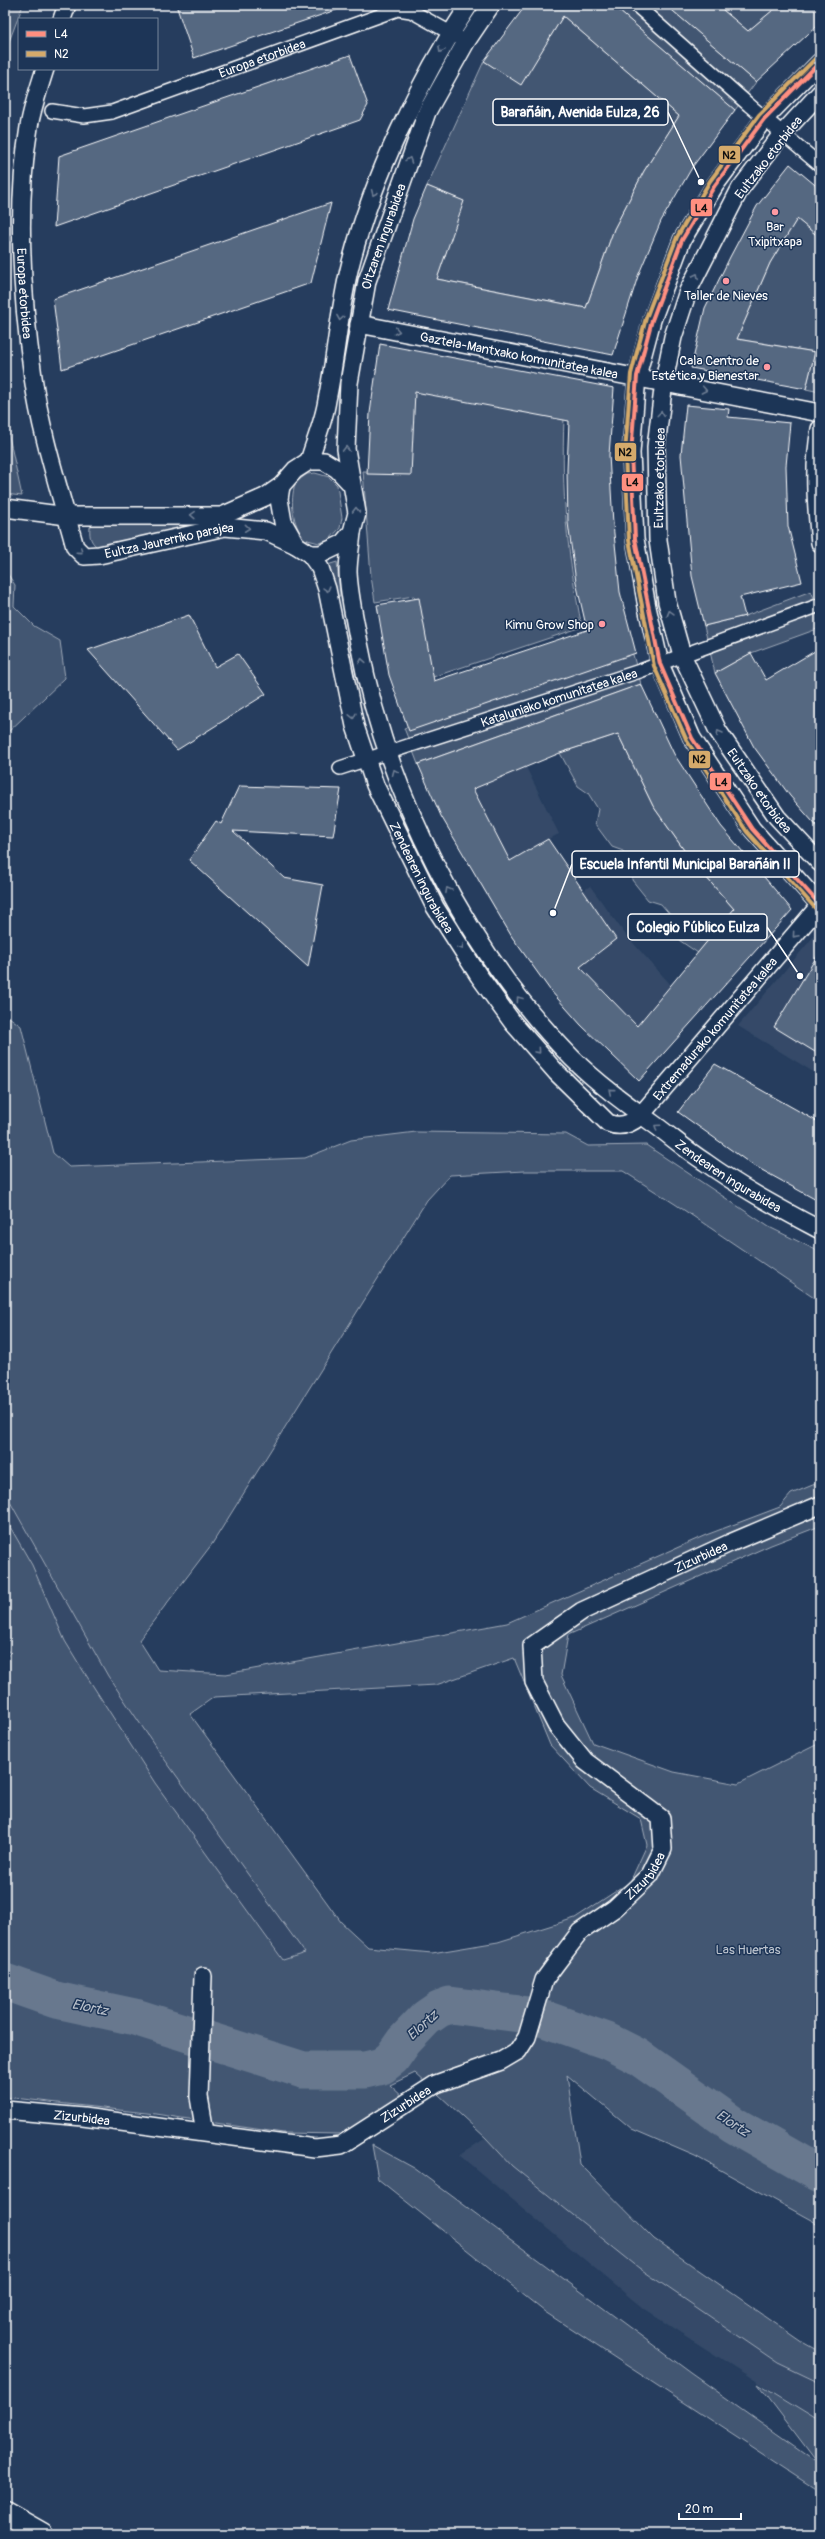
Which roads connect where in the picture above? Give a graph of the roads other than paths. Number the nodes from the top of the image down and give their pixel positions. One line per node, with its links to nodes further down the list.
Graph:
1 (67, 5): 5 (street)
2 (469, 5): 6 (street, Oltzaren ingurabidea)
3 (491, 5): 7 (street, Oltzaren ingurabidea)
4 (636, 5): 12 (street)
5 (62, 18)
6 (450, 33): 7 (street, Europa etorbidea); 11 (street, Europa etorbidea); 20 (street, Oltzaren ingurabidea, one-way to 20)
7 (466, 42): 15 (street, Oltzaren ingurabidea, one-way to 7)
8 (820, 62): 12 (street, Eultzako etorbidea)
9 (45, 70): 24 (street, Europa etorbidea)
10 (820, 93): 13 (street, Eultzako etorbidea)
11 (52, 111)
12 (764, 118): 13 (street); 16 (street, Eultzako etorbidea)
13 (782, 134): 14 (street); 17 (street, Eultzako etorbidea, one-way to 13)
14 (820, 165)
15 (359, 324): 16 (street, Gaztela-Mantxako komunitatea kalea, one-way to 16); 22 (street, Oltzaren ingurabidea, one-way to 15)
16 (637, 376): 17 (street, Gaztela-Mantxako komunitatea kalea); 30 (street, Eultzako etorbidea)
17 (664, 381): 18 (street, Gaztela-Mantxako komunitatea kalea, one-way to 18); 29 (street, Eultzako etorbidea, one-way to 17)
18 (820, 413)
19 (820, 429): 26 (street)
20 (309, 461): 21 (street, Eultza Jaurerriko parajea); 22 (street)
21 (280, 486): 24 (street, Eultza Jaurerriko parajea, one-way to 24); 27 (street)
22 (354, 487): 25 (street, one-way to 22)
23 (5, 508): 24 (street, Eultza Jaurerriko parajea)
24 (67, 516): 27 (street, Eultza Jaurerriko parajea, one-way to 27)
25 (352, 532): 27 (street); 31 (street, Zendearen ingurabidea, one-way to 25)
26 (820, 543)
27 (303, 549): 32 (street, Zendearen ingurabidea, one-way to 32)
28 (820, 605): 29 (street, Kataluniako komunitatea kalea)
29 (682, 655): 30 (street, Kataluniako komunitatea kalea); 34 (street, Eultzako etorbidea, one-way to 29)
30 (660, 664): 31 (street, Kataluniako komunitatea kalea); 35 (street, Eultzako etorbidea)
31 (388, 753): 32 (street, Kataluniako komunitatea kalea); 36 (street, Zendearen ingurabidea, one-way to 31)
32 (366, 760): 33 (street, Kataluniako komunitatea kalea); 36 (street, Zendearen ingurabidea, one-way to 36)
33 (340, 768)
34 (820, 863)
35 (820, 905): 36 (street, Extremadurako komunitatea kalea, one-way to 36)
36 (640, 1116): 37 (street, Zendearen ingurabidea, one-way to 36)
37 (820, 1230)
38 (820, 1505): 41 (street, Zizurbidea)
39 (203, 1976): 41 (street)
40 (5, 2110): 41 (street, Zizurbidea)
41 (205, 2132)
42 (5, 2513): 43 (highway)
43 (42, 2534)

